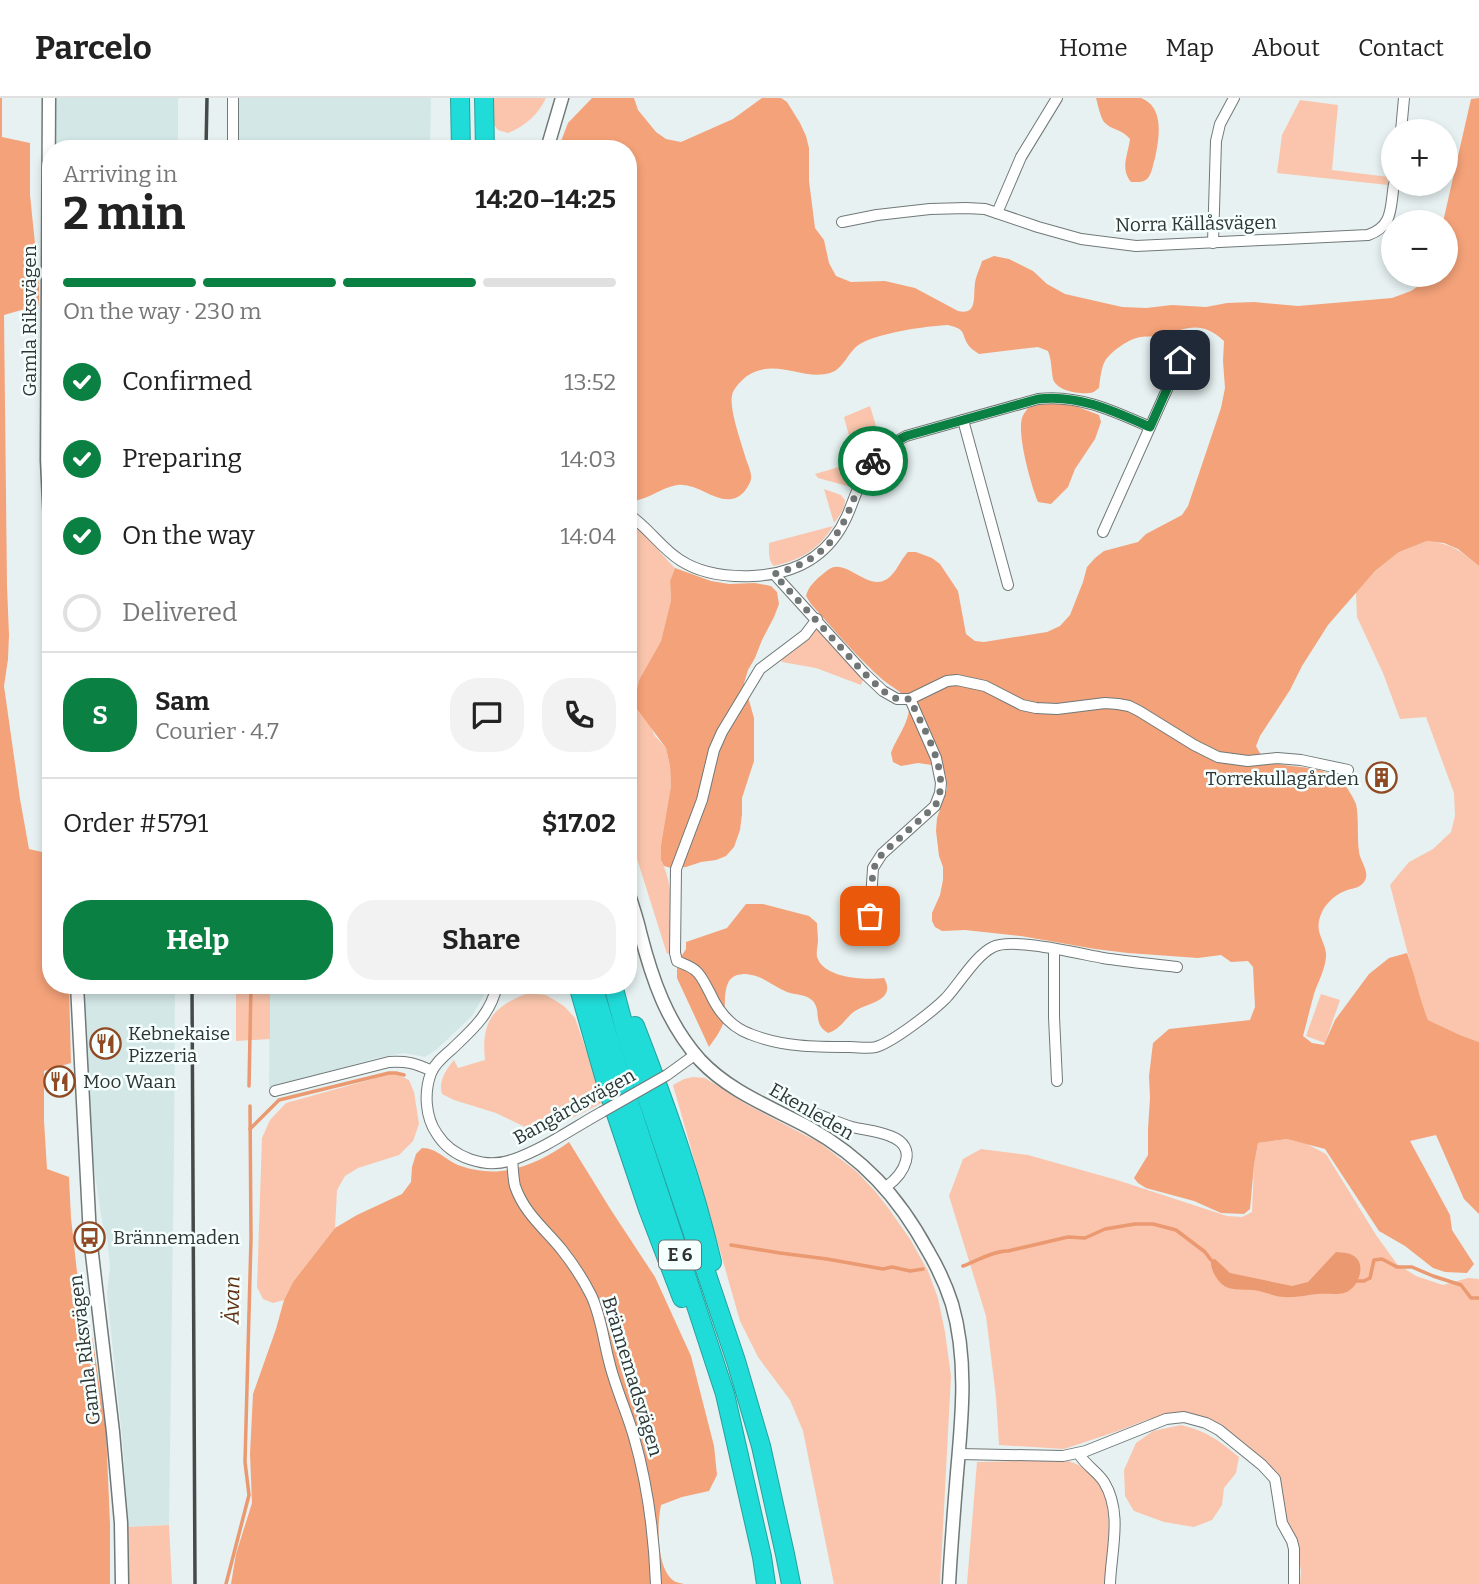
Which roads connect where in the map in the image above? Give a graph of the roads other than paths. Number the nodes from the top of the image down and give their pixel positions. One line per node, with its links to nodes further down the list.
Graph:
1 (49, 98): 10 (street, Gamla Riksvägen)
2 (233, 98): 11 (street)
3 (460, 98): 12 (highway)
4 (484, 98): 13 (highway)
5 (562, 98): 14 (street)
6 (1057, 98): 16 (street)
7 (1234, 98): 18 (street)
8 (1404, 98): 9 (street)
9 (1402, 119)
10 (49, 140)
11 (233, 140)
12 (461, 140)
13 (485, 140)
14 (550, 140)
15 (1392, 196): 18 (street, Norra Källåsvägen)
16 (998, 213): 17 (street, Norra Källåsvägen); 18 (street, Norra Källåsvägen)
17 (842, 222)
18 (1213, 243)
19 (1190, 338): 21 (street)
20 (963, 420): 21 (street); 24 (street); 25 (street)
21 (1150, 427): 23 (street)
22 (637, 520): 24 (street)
23 (1102, 532)
24 (774, 574): 26 (street)
25 (1008, 585)
26 (817, 619): 27 (street); 31 (street)
27 (910, 699): 28 (street); 30 (street)
28 (1349, 769)
29 (637, 922): 39 (street, Ekenleden)
30 (869, 932)
31 (1054, 949): 32 (street); 41 (street)
32 (1177, 967)
33 (77, 994): 50 (street, Gamla Riksvägen)
34 (494, 994): 40 (street)
35 (581, 994): 47 (highway, E 6)
36 (596, 994): 47 (highway, E 6)
37 (615, 994): 46 (highway, E 6)
38 (622, 994): 46 (highway, E 6)
39 (696, 1054): 44 (street, Bangårdsvägen, bridge); 45 (street, Ekenleden)
40 (432, 1070): 42 (street); 44 (street, Bangårdsvägen)
41 (1057, 1081)
42 (275, 1091)
43 (810, 1112): 45 (street)
44 (512, 1160): 51 (street, Brännemadsvägen)
45 (886, 1187): 48 (street, Ekenleden)
46 (736, 1361): 53 (highway, E 6)
47 (724, 1394): 52 (highway, E 6)
48 (959, 1454): 49 (street); 54 (street, Ekenleden)
49 (1079, 1454): 55 (street); 56 (street)
50 (122, 1584)
51 (656, 1584)
52 (766, 1584)
53 (791, 1584)
54 (949, 1584)
55 (1110, 1584)
56 (1294, 1584)

